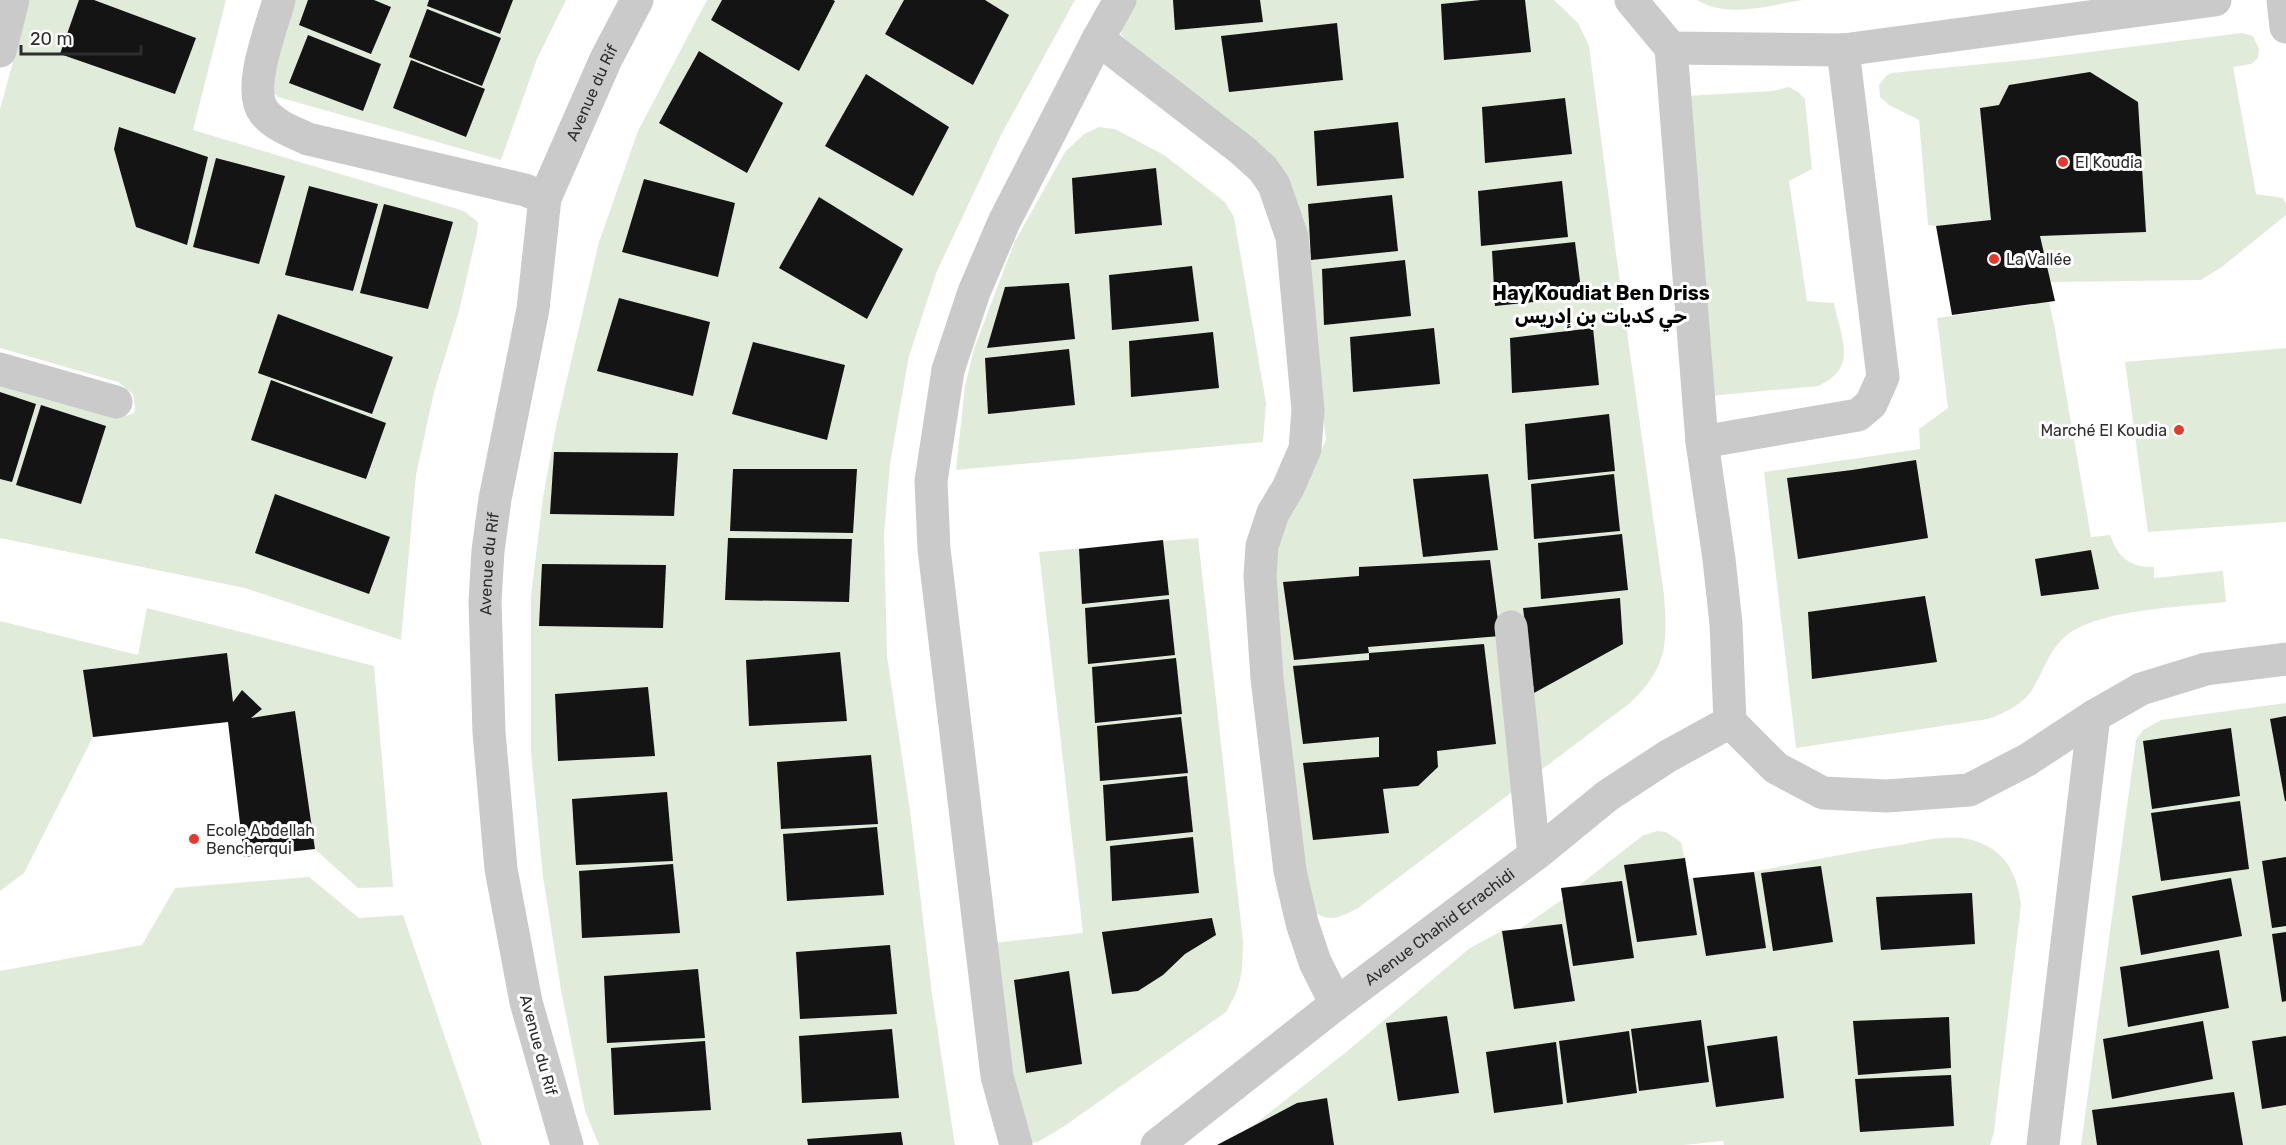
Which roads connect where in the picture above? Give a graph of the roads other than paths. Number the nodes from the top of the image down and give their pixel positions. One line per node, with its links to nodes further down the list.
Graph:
1 (13, 0): 12 (street)
2 (279, 0): 13 (street)
3 (637, 0): 13 (street, Avenue du Rif)
4 (1120, 0): 9 (street)
5 (1631, 0): 10 (street)
6 (2214, 0): 11 (street)
7 (2283, 0): 8 (street)
8 (2286, 27)
9 (1098, 39): 22 (street); 25 (street)
10 (1671, 48): 11 (street); 16 (street)
11 (1844, 50): 16 (street)
12 (0, 51)
13 (545, 198): 24 (street, Avenue du Rif)
14 (0, 369): 15 (street)
15 (116, 402)
16 (1702, 442): 20 (street)
17 (1511, 627): 21 (street)
18 (2286, 659): 19 (street)
19 (2094, 716): 20 (street); 27 (street)
20 (1730, 722): 21 (street, Avenue Chahid Errachidi)
21 (1534, 855): 22 (street, Avenue Chahid Errachidi)
22 (1336, 1004): 23 (street, Avenue Chahid Errachidi)
23 (1190, 1132): 26 (street, Avenue Chahid Errachidi)
24 (567, 1145)
25 (1016, 1145)
26 (1157, 1145)
27 (2043, 1145)

